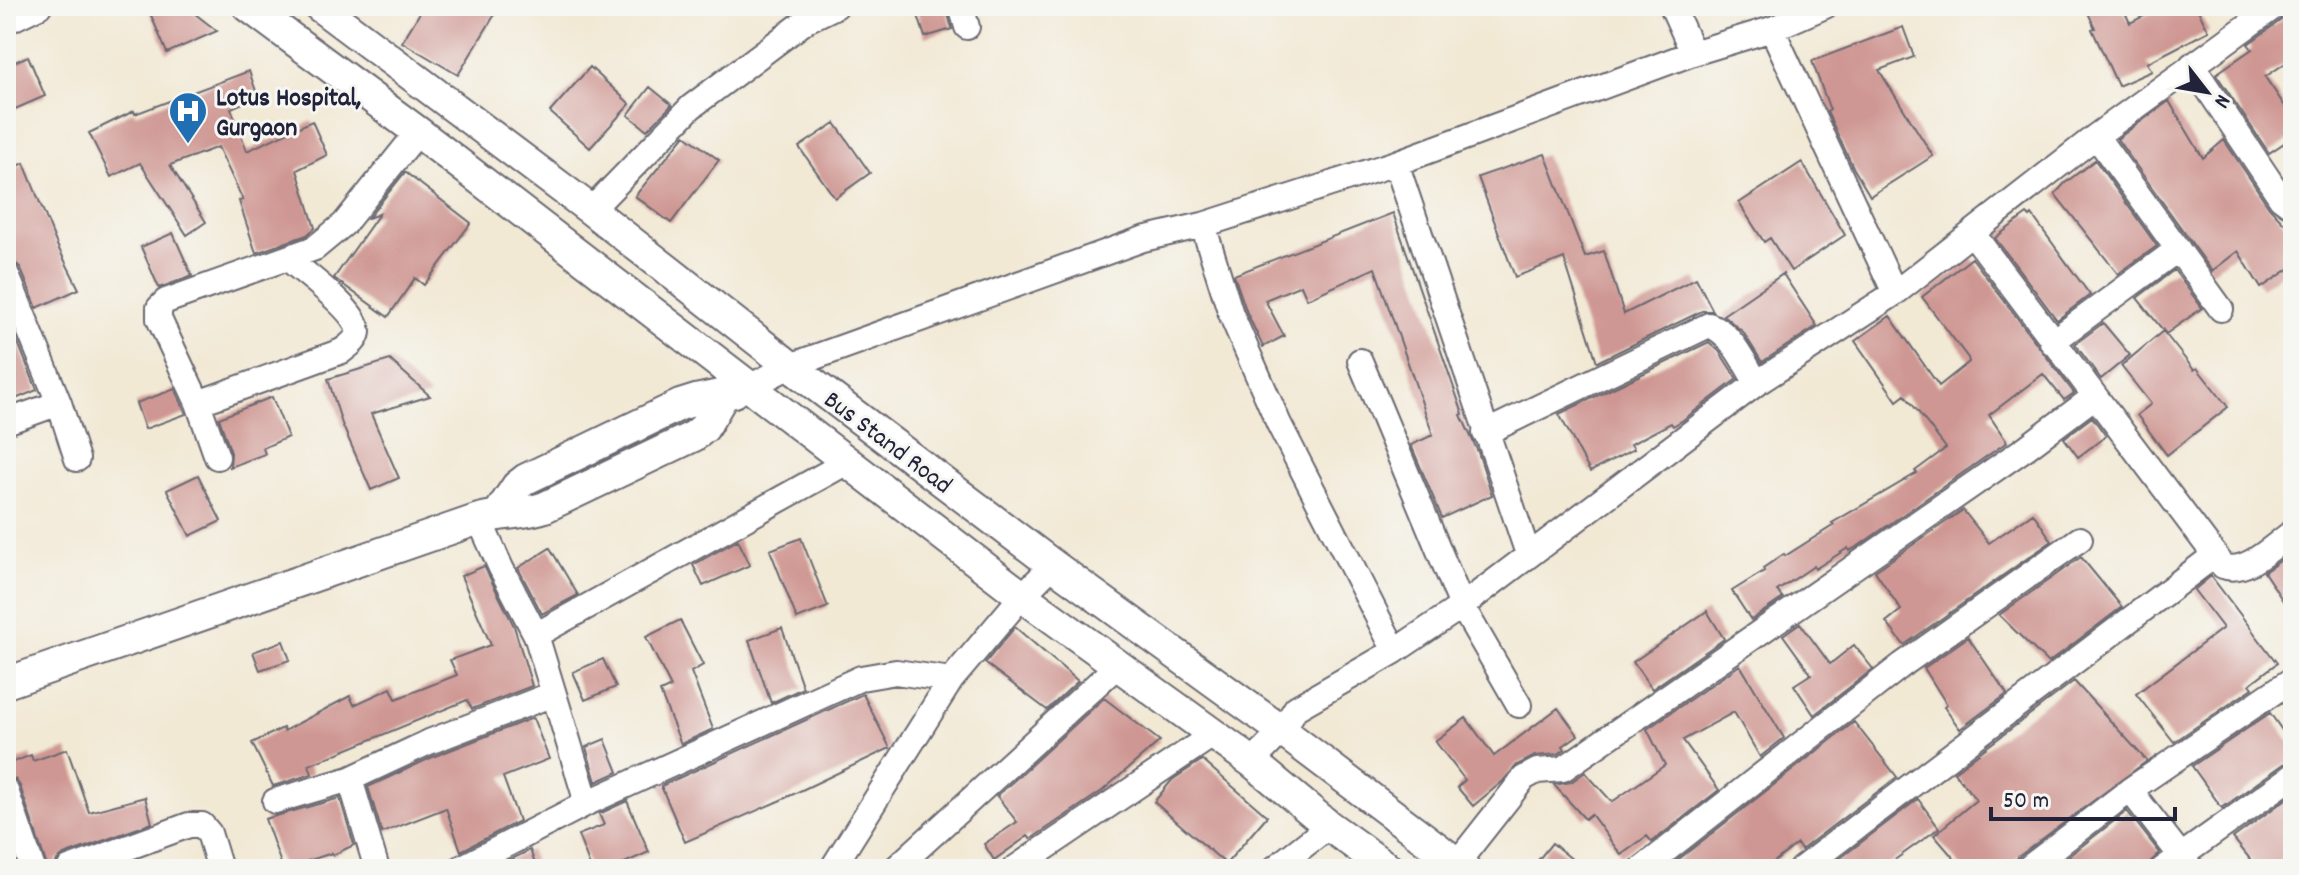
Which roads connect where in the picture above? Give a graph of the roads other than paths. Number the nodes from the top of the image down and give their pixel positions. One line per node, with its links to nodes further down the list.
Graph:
1 (39, 6): 8 (street)
2 (248, 6): 12 (street, Bus Stand Road)
3 (319, 6): 16 (street, Bus Stand Road)
4 (836, 6): 16 (street)
5 (1672, 6): 10 (street)
6 (1825, 6): 9 (street)
7 (2275, 6): 11 (street)
8 (6, 22)
9 (1772, 29): 10 (street); 22 (street)
10 (1693, 53): 14 (street)
11 (2192, 65): 13 (street); 15 (street)
12 (418, 132): 20 (street); 28 (street, Bus Stand Road)
13 (2096, 136): 18 (street); 19 (street)
14 (1396, 163): 17 (street); 33 (street)
15 (2293, 203)
16 (591, 210): 26 (street, Bus Stand Road)
17 (1203, 225): 26 (street); 46 (street)
18 (1973, 234): 22 (street); 24 (street)
19 (2178, 249): 23 (street); 24 (street)
20 (287, 258): 31 (street); 31 (street)
21 (8, 284): 30 (street)
22 (1895, 293): 27 (street)
23 (2221, 309)
24 (2052, 342): 29 (street)
25 (1360, 361): 44 (street)
26 (790, 366): 28 (street); 42 (street, Bus Stand Road)
27 (1757, 383): 33 (street); 40 (street)
28 (737, 391): 36 (street, Bus Stand Road); 37 (street)
29 (2095, 396): 41 (street); 65 (street)
30 (59, 403): 32 (street); 35 (street)
31 (198, 403): 34 (street)
32 (6, 422)
33 (1485, 433): 40 (street)
34 (217, 457)
35 (77, 459)
36 (849, 461): 43 (street, Bus Stand Road); 45 (street)
37 (489, 516): 45 (street); 50 (street)
38 (2293, 532): 41 (street)
39 (2080, 539): 76 (street)
40 (1528, 554): 44 (street)
41 (2215, 555): 77 (street)
42 (1053, 565): 43 (street); 53 (street, Bus Stand Road)
43 (1022, 596): 47 (street, Bus Stand Road); 49 (street)
44 (1462, 606): 46 (street); 52 (street)
45 (536, 635): 51 (street)
46 (1395, 651): 53 (street)
47 (1119, 664): 54 (street, Bus Stand Road); 72 (street)
48 (2293, 679): 58 (street)
49 (951, 680): 61 (street); 71 (street)
50 (6, 683)
51 (553, 694): 57 (street); 61 (street)
52 (1519, 705)
53 (1282, 731): 55 (street); 65 (street, Bus Stand Road)
54 (1214, 734): 55 (street, Bus Stand Road); 73 (street)
55 (1252, 762): 62 (street, Bus Stand Road)
56 (2293, 776): 64 (street)
57 (350, 779): 60 (street); 69 (street)
58 (2130, 790): 64 (street); 78 (street)
59 (6, 791): 66 (street)
60 (275, 801)
61 (587, 803): 70 (street)
62 (1329, 826): 74 (street); 75 (street, Bus Stand Road)
63 (134, 858): 67 (street); 68 (street)
64 (2178, 865)
65 (1461, 866)
66 (33, 869)
67 (69, 869)
68 (220, 869)
69 (377, 869)
70 (459, 869)
71 (832, 869)
72 (895, 869)
73 (1014, 869)
74 (1274, 869)
75 (1389, 869)
76 (1642, 869)
77 (1801, 869)
78 (2027, 869)

